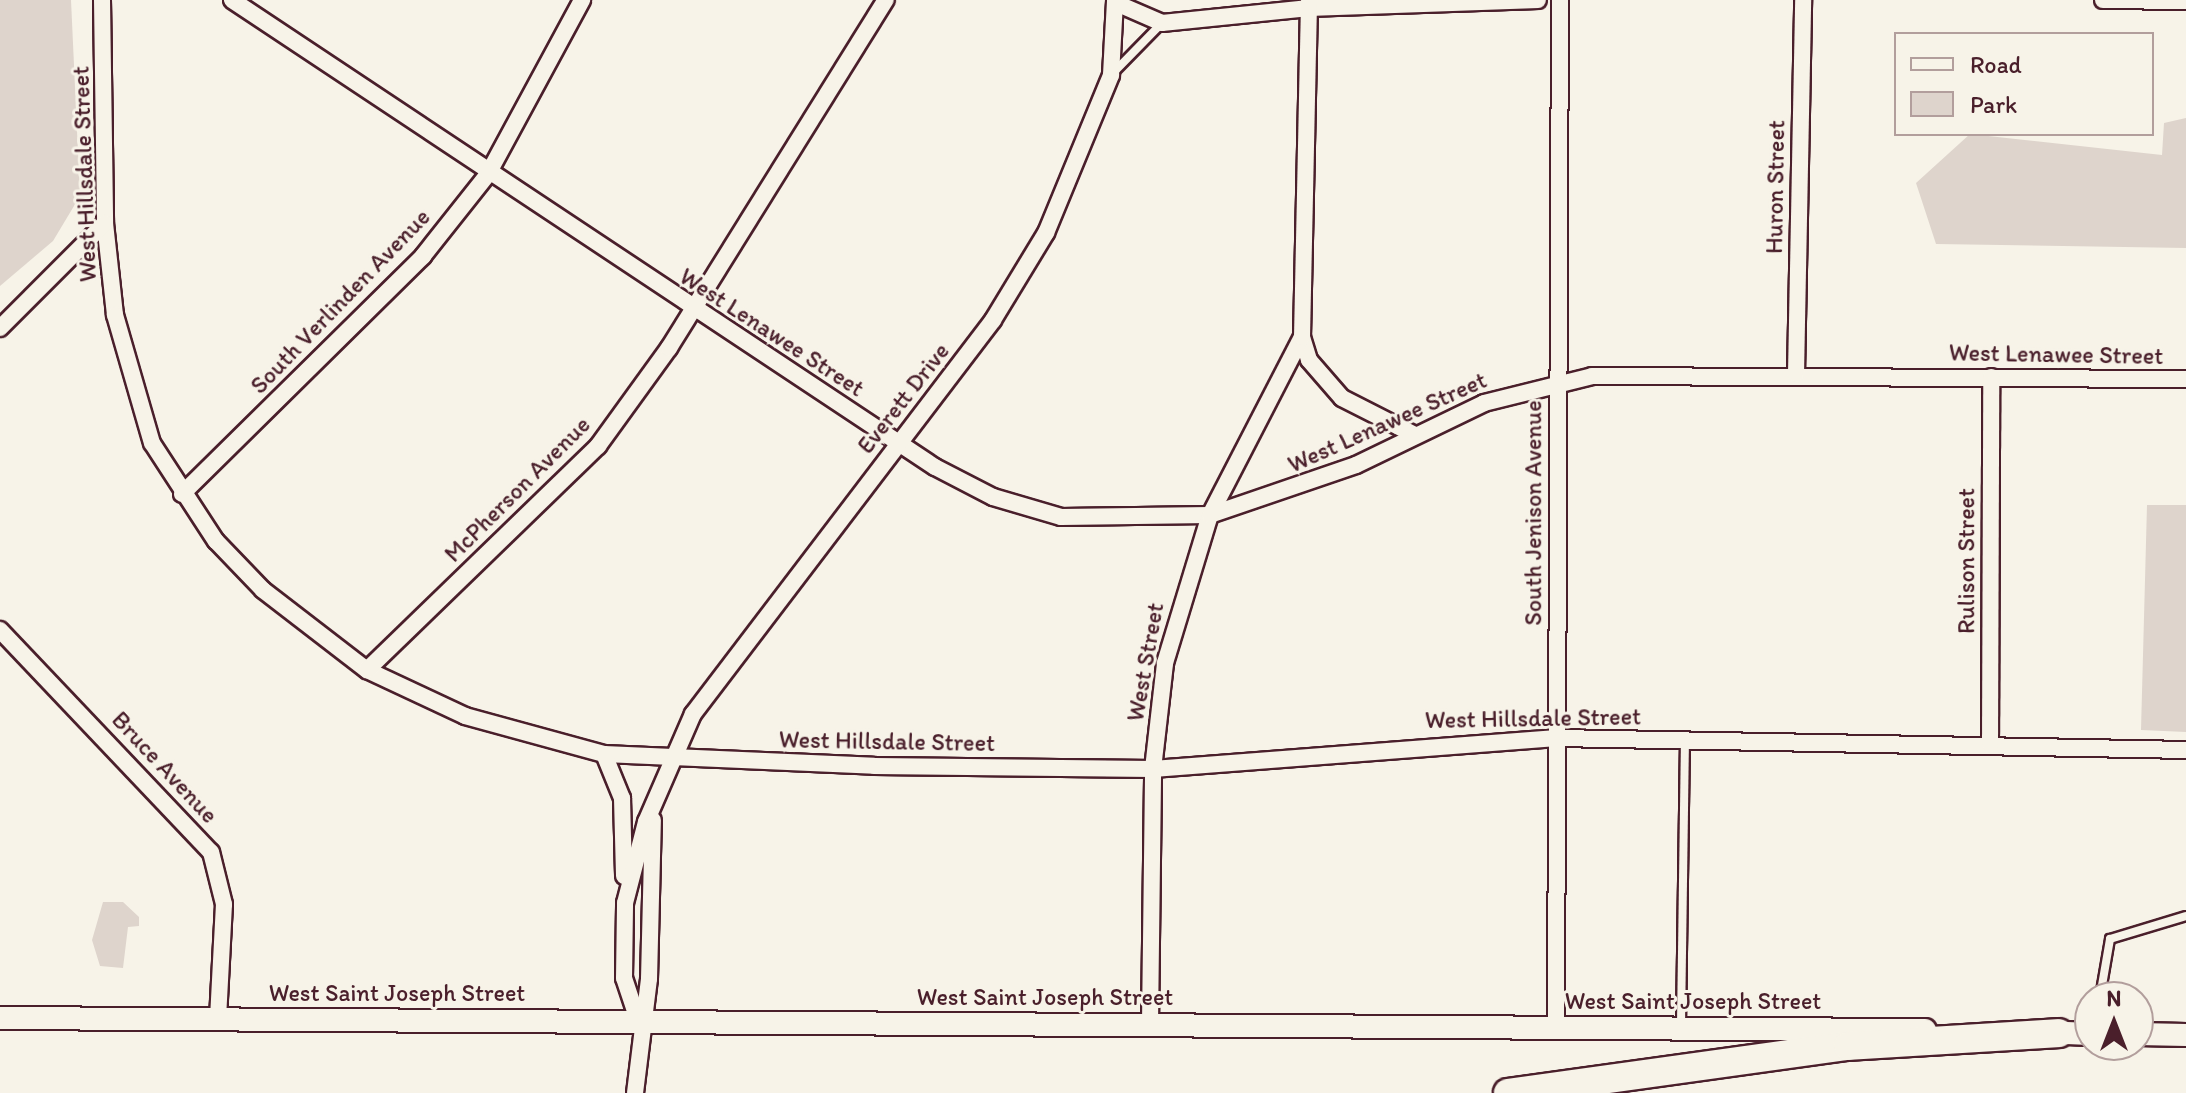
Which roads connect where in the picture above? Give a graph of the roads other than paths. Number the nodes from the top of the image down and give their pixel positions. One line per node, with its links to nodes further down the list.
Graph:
1 (102, 0): 15 (street, West Hillsdale Street)
2 (232, 0): 14 (street, West Lenawee Street)
3 (582, 0): 14 (street, South Verlinden Avenue)
4 (886, 0): 16 (street, McPherson Avenue)
5 (1538, 0): 11 (street)
6 (1560, 0): 22 (street, South Jenison Avenue)
7 (1803, 0): 19 (street, Huron Street)
8 (2103, 0): 9 (street)
9 (2186, 1)
10 (1116, 2): 12 (street); 13 (street, Everett Drive)
11 (1309, 4): 12 (street); 18 (street, West Street)
12 (1162, 23): 13 (lane)
13 (1111, 75): 24 (street, Everett Drive)
14 (488, 174): 16 (street, West Lenawee Street); 25 (street, South Verlinden Avenue)
15 (105, 223): 17 (street); 25 (street, West Hillsdale Street)
16 (692, 309): 24 (street, West Lenawee Street); 28 (street, McPherson Avenue)
17 (0, 328)
18 (1302, 337): 23 (street, West Street); 26 (street, West Street)
19 (1796, 374): 20 (street, West Lenawee Street); 22 (street, West Lenawee Street)
20 (1991, 377): 21 (street, West Lenawee Street); 31 (street, Rulison Street)
21 (2186, 379)
22 (1556, 384): 23 (street, West Lenawee Street); 29 (street, South Jenison Avenue)
23 (1415, 435): 26 (street, West Lenawee Street)
24 (899, 442): 26 (street, West Lenawee Street); 34 (street, Everett Drive)
25 (182, 494): 28 (street, West Hillsdale Street)
26 (1210, 515): 35 (street, West Street)
27 (0, 630): 41 (street, Bruce Avenue)
28 (367, 670): 33 (street, West Hillsdale Street)
29 (1557, 738): 30 (street, West Hillsdale Street); 35 (street, West Hillsdale Street); 45 (street, South Jenison Avenue)
30 (1685, 740): 31 (street, West Hillsdale Street); 44 (lane)
31 (1990, 744): 32 (street, West Hillsdale Street)
32 (2186, 750)
33 (604, 754): 34 (street, West Hillsdale Street); 37 (street)
34 (671, 760): 35 (street, West Hillsdale Street); 36 (street, Everett Drive)
35 (1153, 769): 43 (street, West Street)
36 (657, 794): 37 (street, Everett Drive); 42 (street, Everett Drive)
37 (625, 903): 42 (street, Everett Drive)
38 (2186, 916): 39 (lane)
39 (2103, 981)
40 (0, 1018): 41 (main road, West Saint Joseph Street)
41 (218, 1018): 42 (main road, West Saint Joseph Street)
42 (638, 1020): 43 (main road, West Saint Joseph Street); 50 (street, Everett Drive)
43 (1150, 1024): 45 (main road, West Saint Joseph Street)
44 (1681, 1024): 45 (main road, West Saint Joseph Street); 46 (main road, West Saint Joseph Street)
45 (1556, 1027)
46 (2059, 1033): 47 (main road, West Saint Joseph Street); 51 (highway)
47 (2074, 1033)
48 (2154, 1034): 49 (main road)
49 (2186, 1035)
50 (635, 1092)
51 (1508, 1093)

